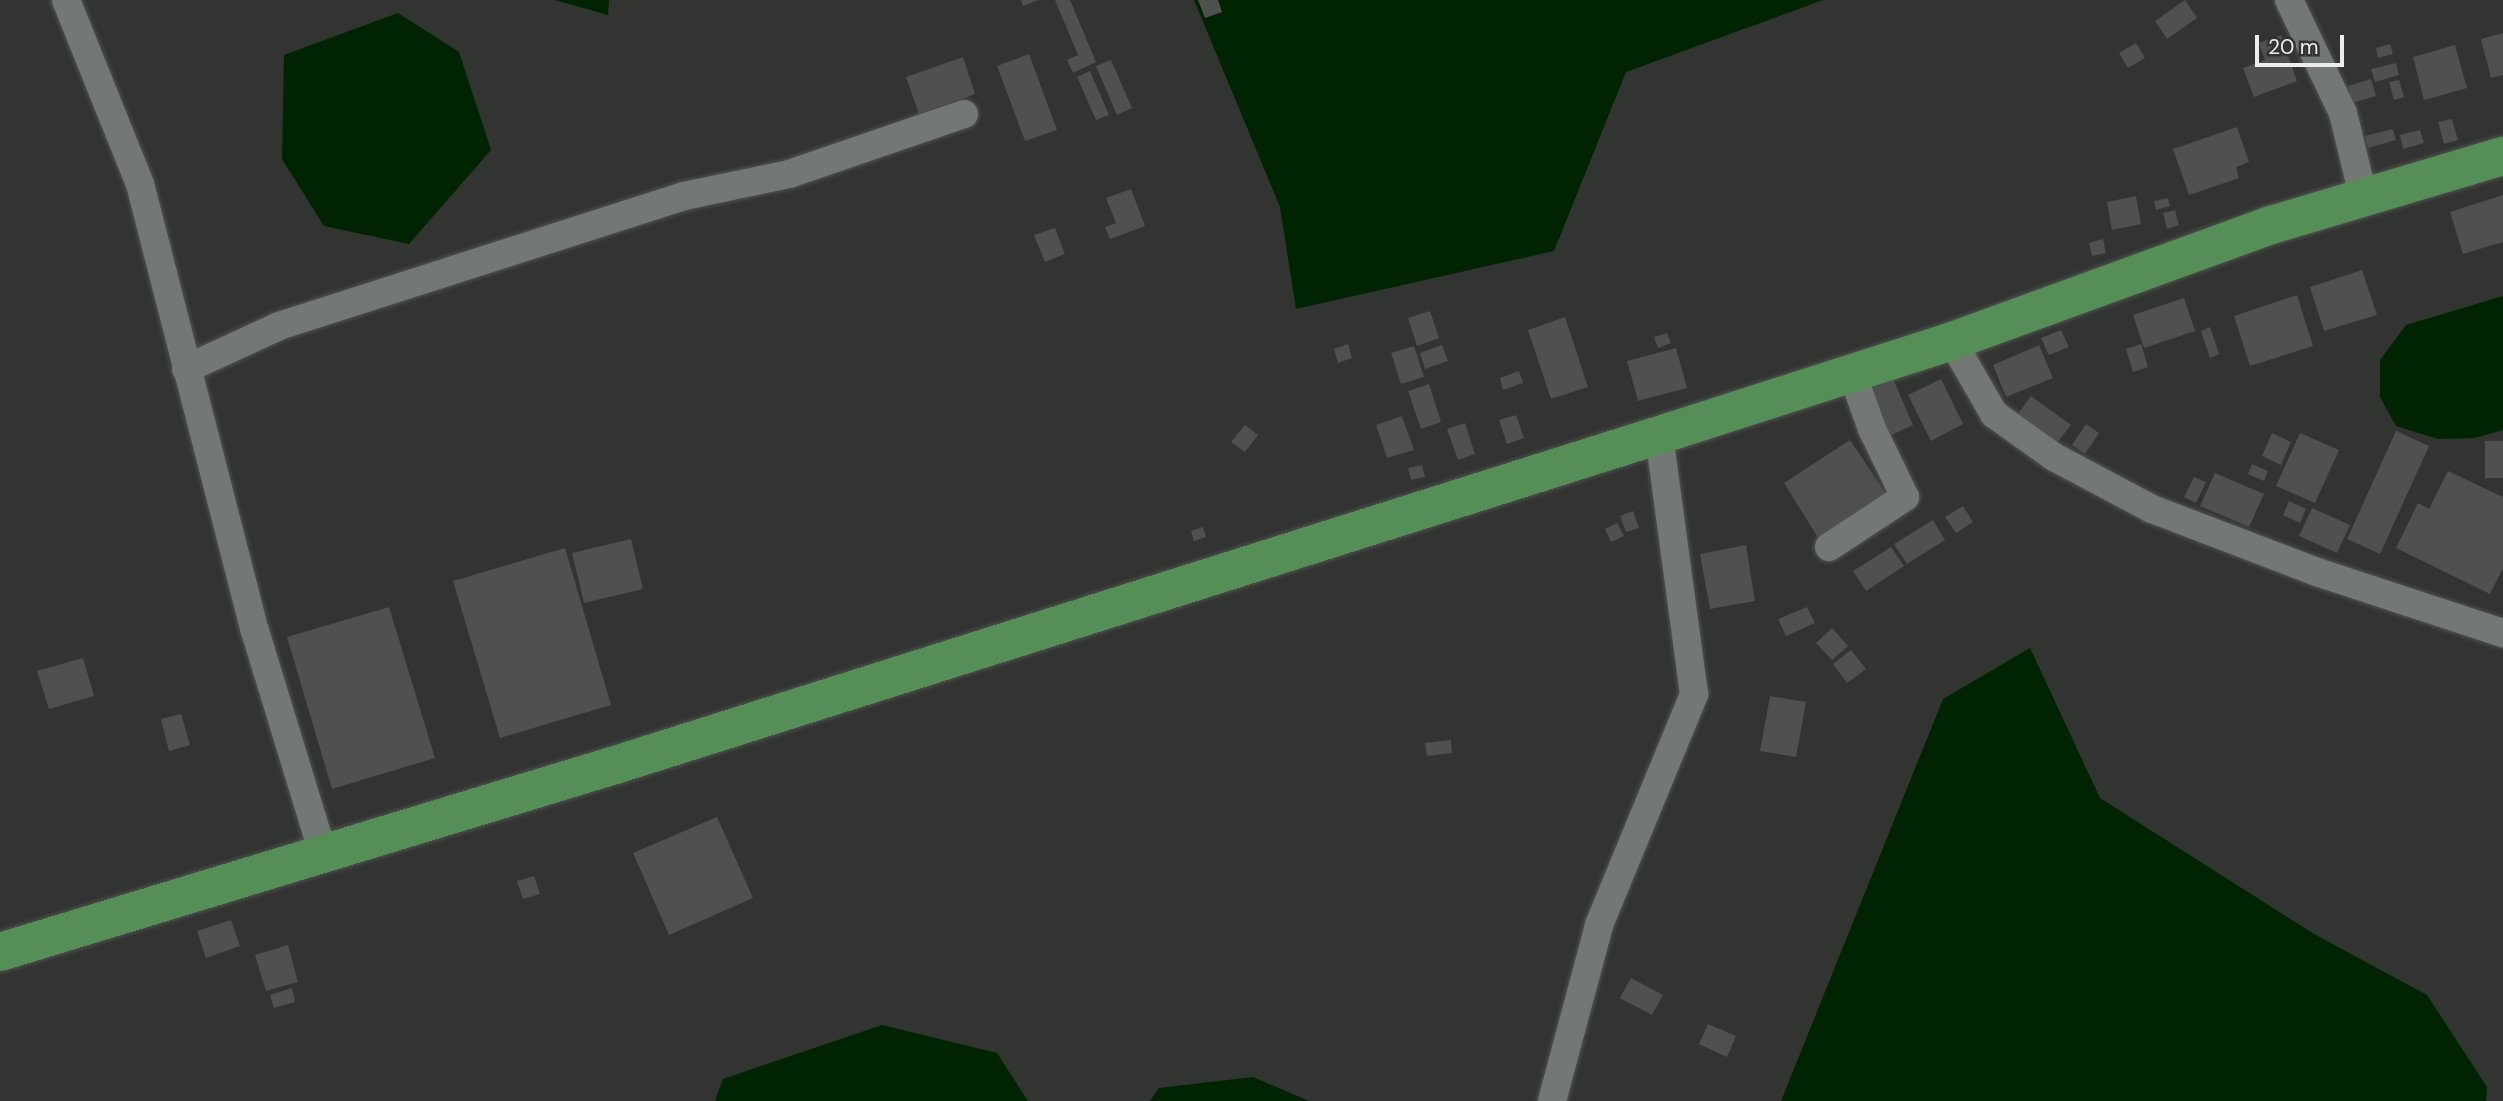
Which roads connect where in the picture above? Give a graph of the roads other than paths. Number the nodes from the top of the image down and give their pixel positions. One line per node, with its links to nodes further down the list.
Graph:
1 (66, 0): 7 (street)
2 (2289, 0): 5 (street)
3 (964, 114): 7 (street)
4 (2503, 156): 5 (main road)
5 (2364, 200): 6 (main road)
6 (1952, 341): 8 (main road); 11 (street)
7 (186, 369): 12 (street)
8 (1852, 373): 9 (main road); 10 (street)
9 (1659, 434): 12 (main road); 14 (street)
10 (1829, 547)
11 (2503, 633)
12 (323, 854): 13 (main road)
13 (0, 952)
14 (1552, 1101)

